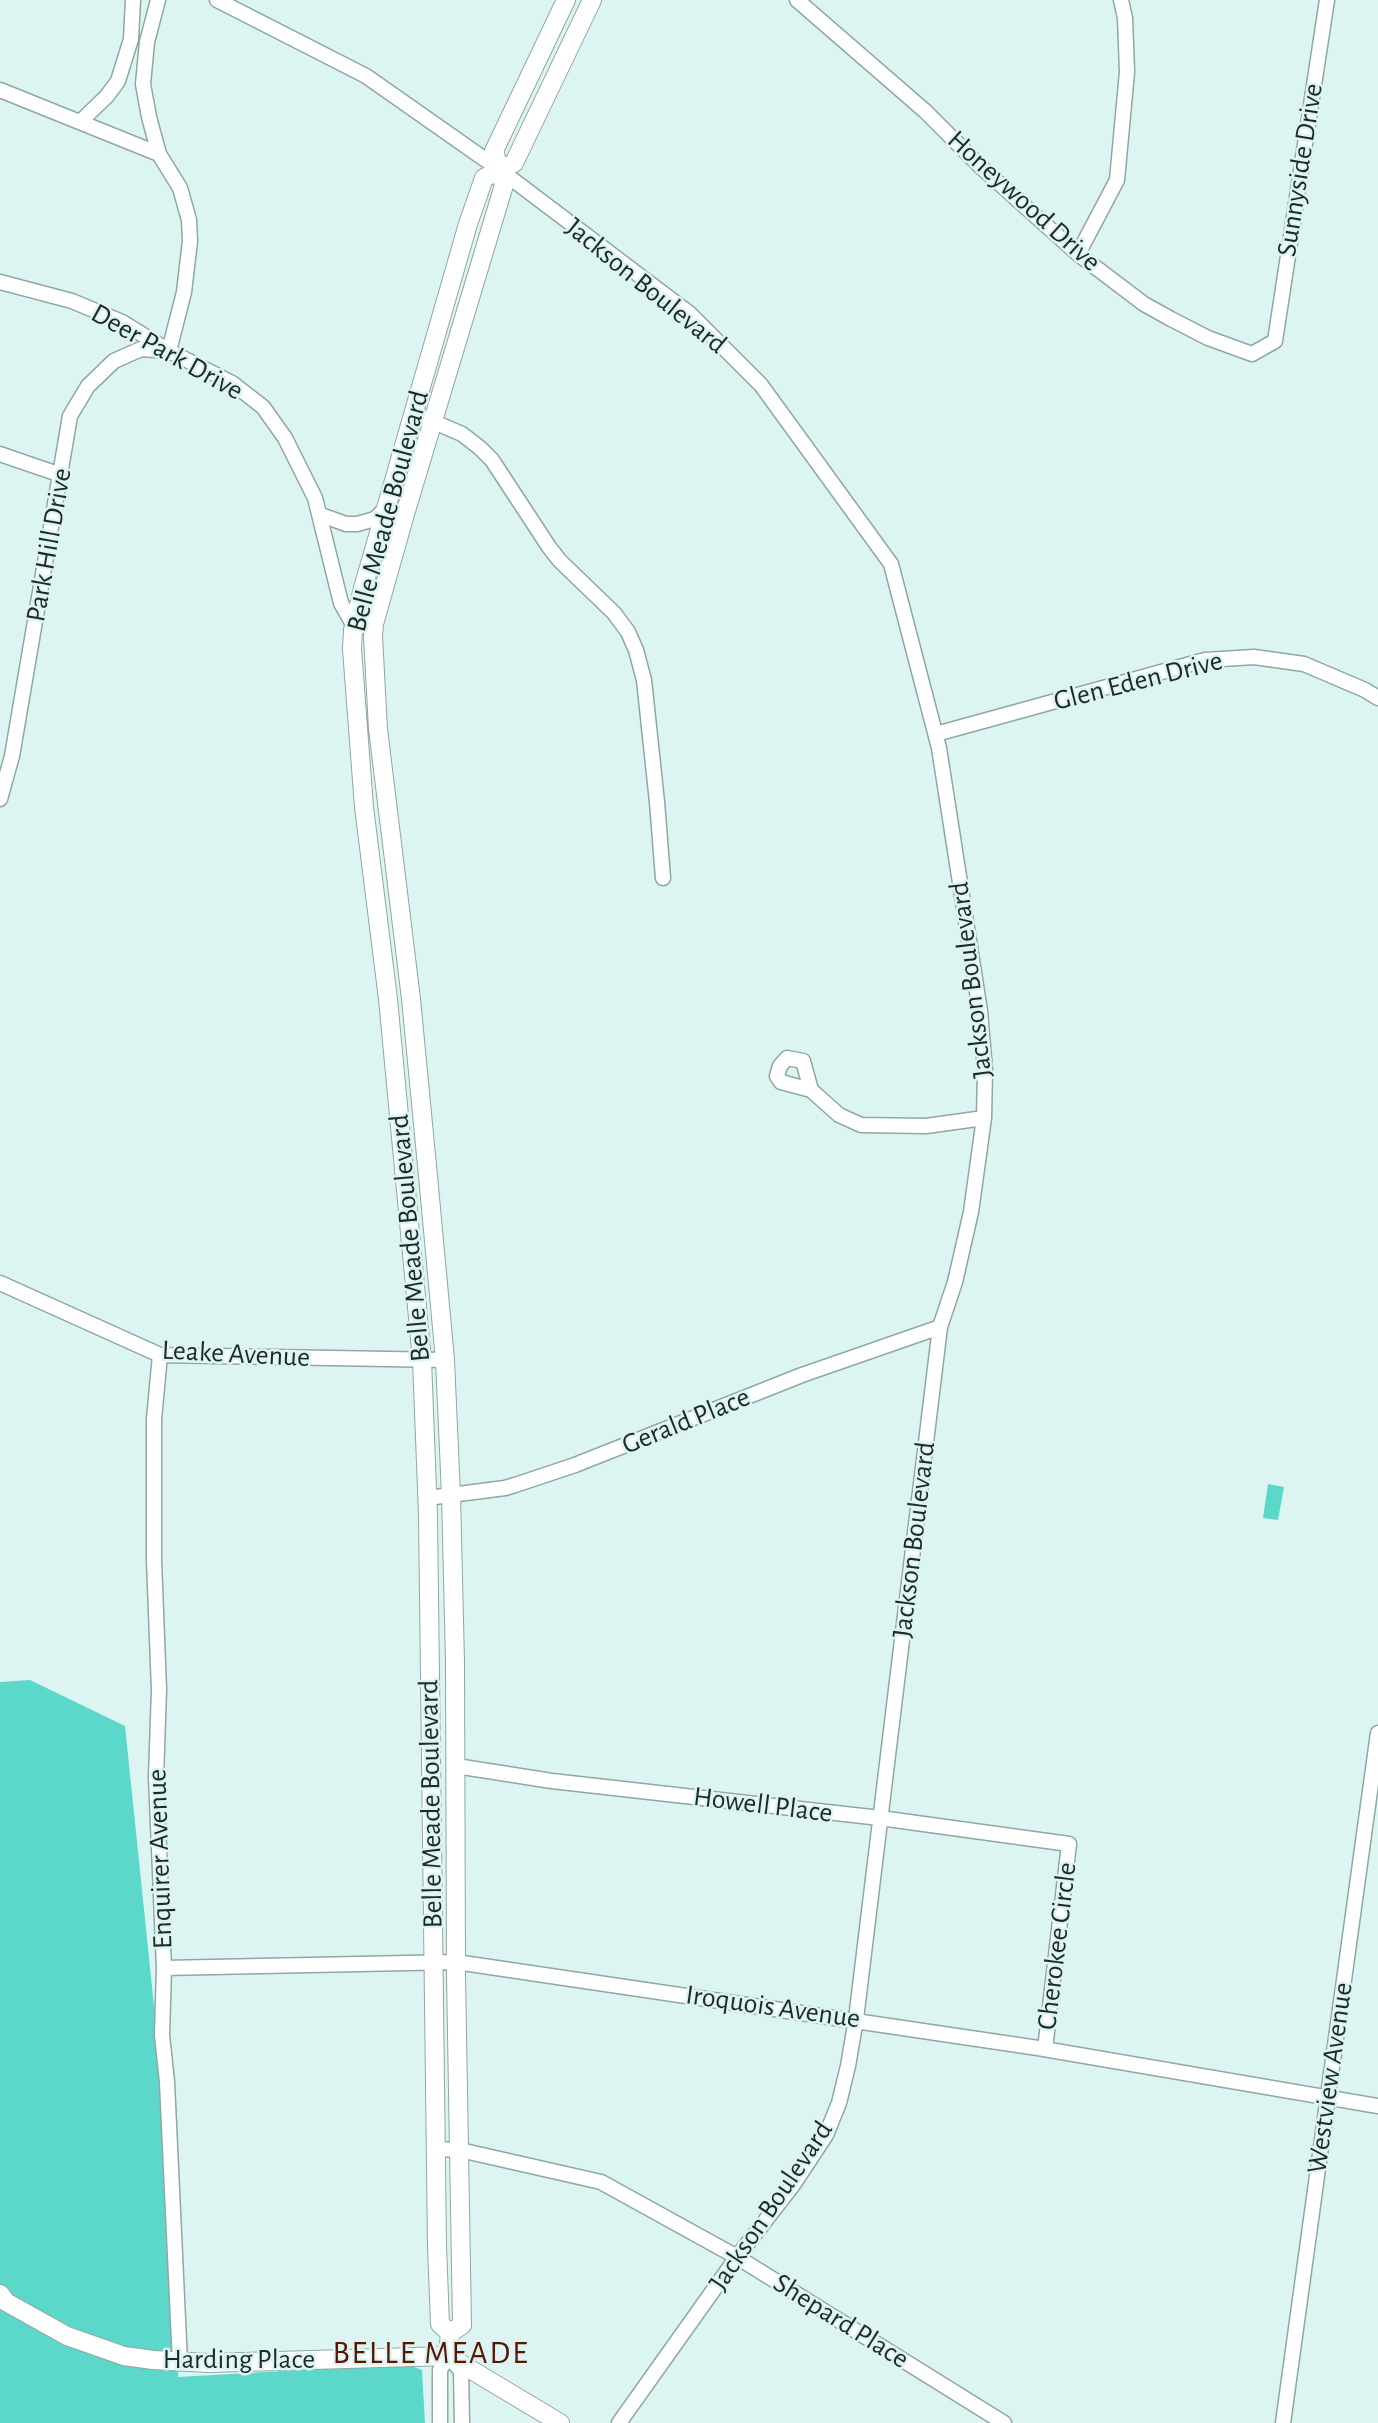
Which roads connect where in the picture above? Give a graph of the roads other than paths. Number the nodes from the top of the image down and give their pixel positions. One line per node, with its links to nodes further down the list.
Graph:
1 (133, 0): 10 (street)
2 (158, 0): 11 (street)
3 (217, 0): 12 (street, Jackson Boulevard)
4 (566, 0): 12 (main road, Belle Meade Boulevard)
5 (592, 0): 12 (main road, Belle Meade Boulevard)
6 (797, 0): 13 (street, Honeywood Drive)
7 (1121, 0): 13 (street)
8 (1327, 0): 17 (street, Sunnyside Drive)
9 (0, 90): 10 (street)
10 (80, 122): 11 (street)
11 (159, 154): 18 (street)
12 (500, 170): 15 (main road, Belle Meade Boulevard); 16 (main road, Belle Meade Boulevard); 29 (street, Jackson Boulevard)
13 (1078, 254): 17 (street, Honeywood Drive)
14 (0, 282): 18 (street, Deer Park Drive)
15 (443, 311): 16 (main road); 19 (main road, Belle Meade Boulevard)
16 (465, 318): 20 (main road, Belle Meade Boulevard)
17 (1275, 341)
18 (169, 351): 22 (street, Park Hill Drive); 25 (street, Deer Park Drive)
19 (413, 413): 20 (street); 23 (main road, Belle Meade Boulevard)
20 (434, 422): 24 (main road, Belle Meade Boulevard); 32 (street)
21 (0, 454): 22 (street)
22 (61, 475): 30 (street, Park Hill Drive)
23 (387, 507): 24 (main road); 25 (street); 26 (main road, Belle Meade Boulevard)
24 (405, 514): 27 (main road, Belle Meade Boulevard)
25 (321, 515): 26 (street, Deer Park Drive)
26 (354, 626): 27 (main road); 34 (main road, Belle Meade Boulevard)
27 (374, 628): 33 (main road, Belle Meade Boulevard)
28 (1378, 698): 29 (street, Glen Eden Drive)
29 (936, 734): 36 (street, Jackson Boulevard)
30 (6, 753): 31 (street, Park Hill Drive)
31 (0, 799)
32 (663, 878)
33 (419, 1073): 34 (main road); 37 (main road, Belle Meade Boulevard)
34 (396, 1074): 38 (main road, Belle Meade Boulevard)
35 (811, 1090): 36 (street)
36 (984, 1118): 40 (street, Jackson Boulevard)
37 (424, 1137): 38 (main road); 43 (main road, Belle Meade Boulevard)
38 (402, 1140): 42 (main road, Belle Meade Boulevard)
39 (0, 1283): 41 (street, Leake Avenue)
40 (940, 1327): 44 (street, Gerald Place); 49 (street, Jackson Boulevard)
41 (160, 1355): 42 (street, Leake Avenue); 53 (street, Enquirer Avenue)
42 (422, 1360): 43 (street, Leake Avenue); 45 (main road, Belle Meade Boulevard)
43 (444, 1360): 44 (main road, Belle Meade Boulevard)
44 (450, 1495): 45 (street, Gerald Place); 47 (main road, Belle Meade Boulevard)
45 (428, 1498): 48 (main road, Belle Meade Boulevard)
46 (1378, 1733): 56 (street, Westview Avenue)
47 (456, 1766): 48 (main road); 49 (street, Howell Place); 52 (main road, Belle Meade Boulevard)
48 (431, 1767): 51 (main road, Belle Meade Boulevard)
49 (880, 1818): 50 (street, Howell Place); 54 (street, Jackson Boulevard)
50 (1069, 1843): 55 (street, Cherokee Circle)
51 (433, 1961): 52 (street, Iroquois Avenue); 53 (street, Iroquois Avenue); 58 (main road, Belle Meade Boulevard)
52 (456, 1962): 54 (street, Iroquois Avenue); 59 (main road, Belle Meade Boulevard)
53 (164, 1968): 64 (street, Enquirer Avenue)
54 (856, 2020): 55 (street, Iroquois Avenue); 60 (street, Jackson Boulevard)
55 (1045, 2049): 56 (street, Iroquois Avenue)
56 (1326, 2098): 57 (street, Iroquois Avenue); 70 (street, Westview Avenue)
57 (1378, 2106)
58 (437, 2149): 59 (street, Shepard Place); 62 (main road, Belle Meade Boulevard)
59 (460, 2150): 60 (street, Shepard Place); 62 (main road, Belle Meade Boulevard)
60 (737, 2258): 68 (street, Jackson Boulevard); 69 (street, Shepard Place)
61 (0, 2294): 64 (main road, Harding Place)
62 (450, 2333): 63 (main road, Belle Meade Boulevard)
63 (448, 2356): 64 (main road, Harding Place); 65 (street, Belle Meade Boulevard); 66 (street, Belle Meade Boulevard); 67 (main road)
64 (180, 2362)
65 (440, 2423)
66 (462, 2423)
67 (560, 2423)
68 (618, 2423)
69 (1004, 2423)
70 (1283, 2423)

